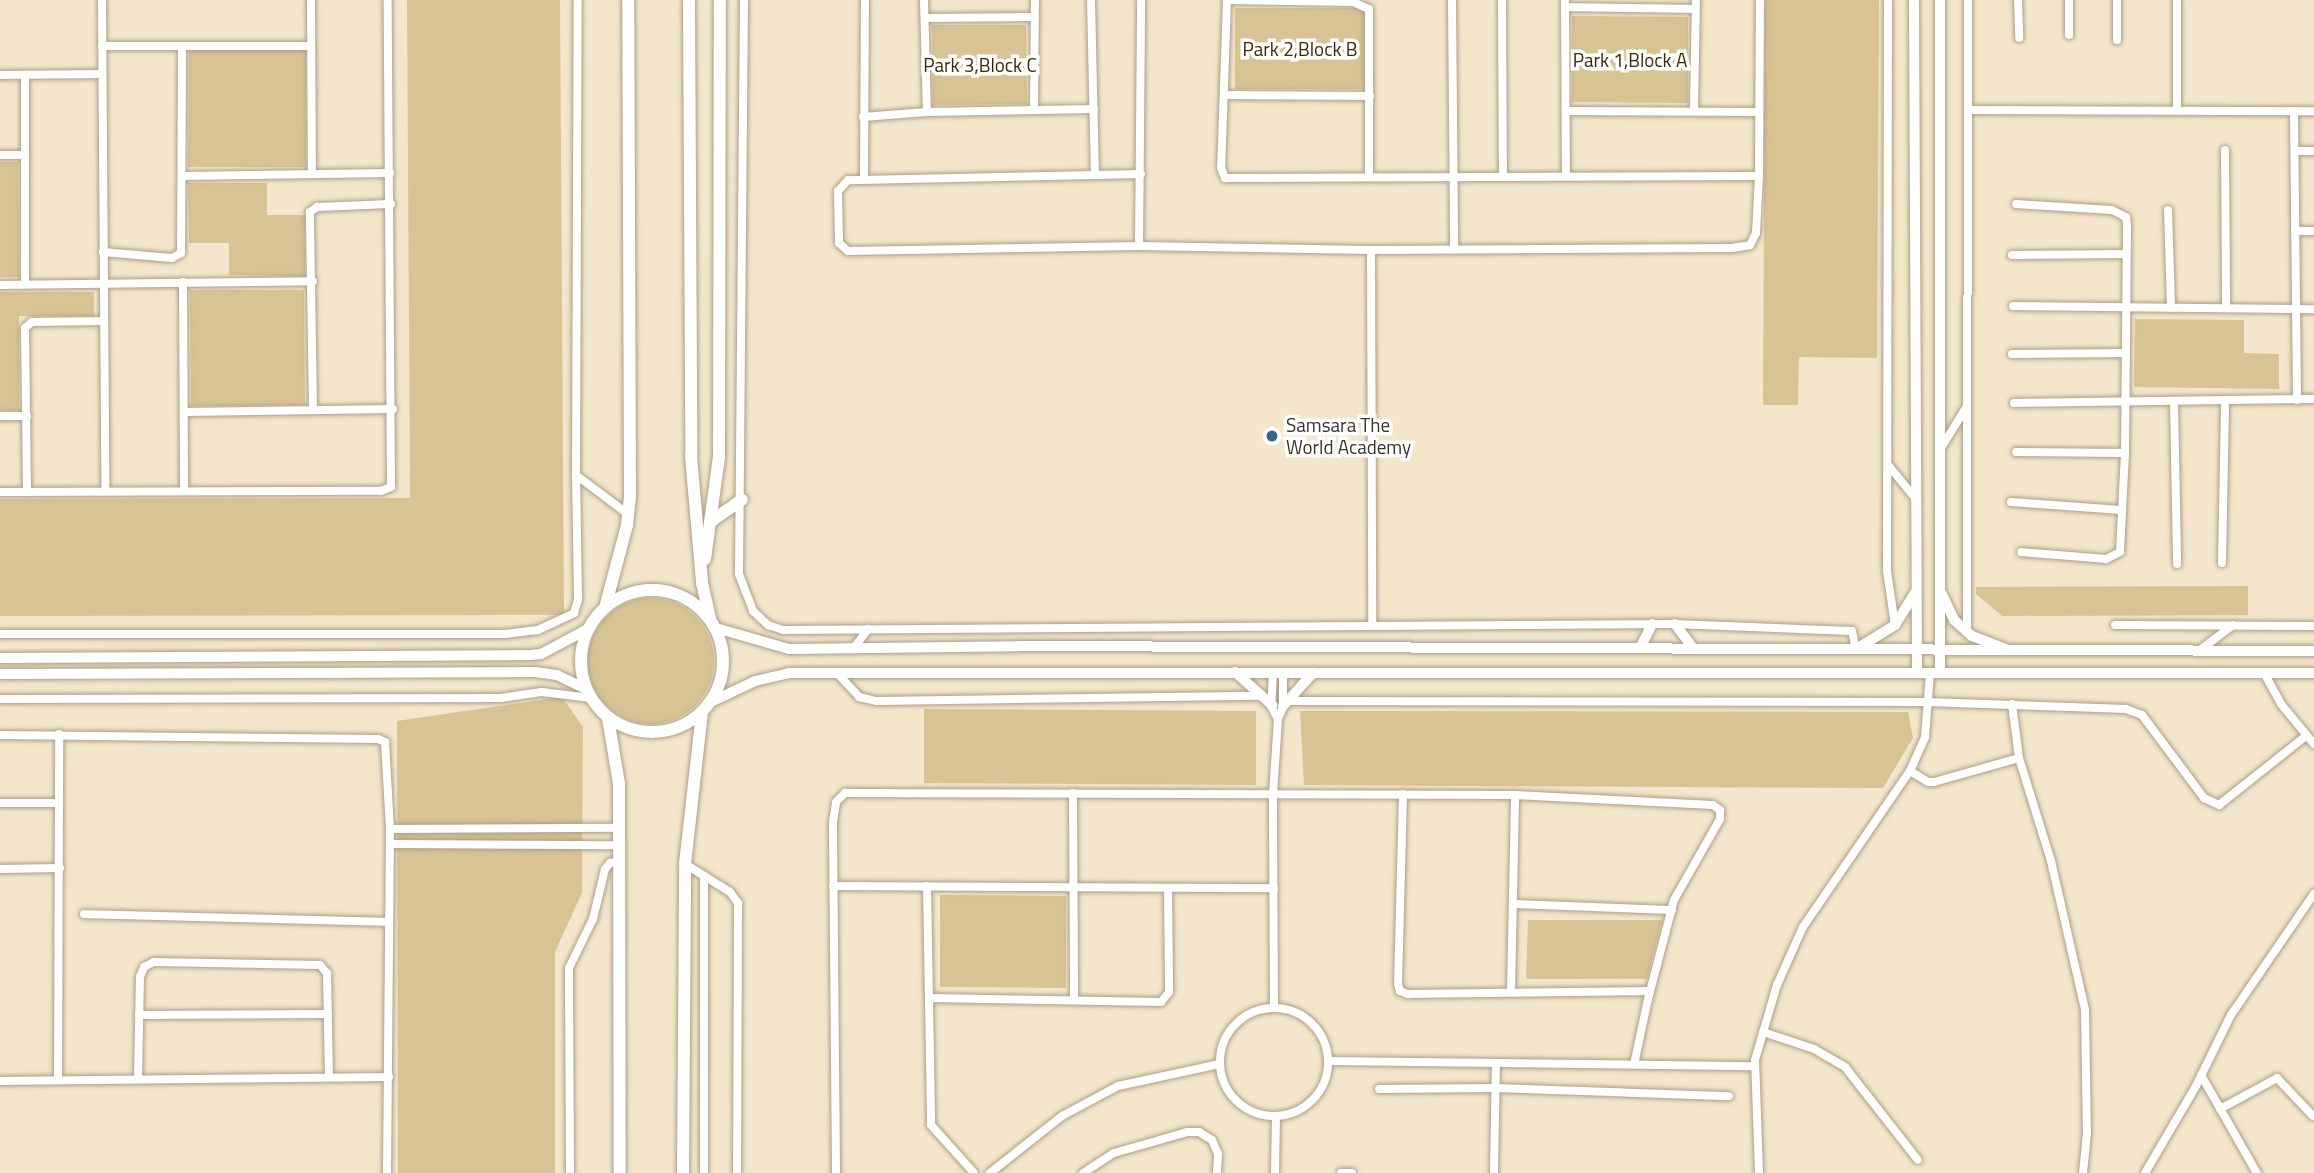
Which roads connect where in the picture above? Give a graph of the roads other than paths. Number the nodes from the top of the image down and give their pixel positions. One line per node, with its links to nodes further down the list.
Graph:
1 (102, 0): 33 (street)
2 (311, 0): 35 (street)
3 (388, 0): 57 (street)
4 (579, 0): 109 (street)
5 (628, 0): 118 (main road)
6 (689, 0): 123 (main road)
7 (720, 0): 119 (main road)
8 (744, 0): 115 (street)
9 (865, 0): 51 (street)
10 (924, 0): 29 (street)
11 (1035, 0): 28 (street)
12 (1091, 0): 41 (street)
13 (1141, 0): 59 (street)
14 (1227, 0): 39 (street); 40 (street)
15 (1452, 0): 65 (street)
16 (1502, 0): 66 (street)
17 (1760, 0): 50 (street)
18 (1888, 0): 108 (street)
19 (1914, 0): 114 (street)
20 (1940, 0): 105 (street)
21 (1968, 0): 44 (street)
22 (2018, 0): 31 (street)
23 (2069, 0): 30 (street)
24 (2117, 0): 32 (street)
25 (2177, 0): 46 (street)
26 (1565, 3): 27 (street); 45 (street)
27 (1695, 5): 43 (street)
28 (1035, 17): 29 (street); 42 (street)
29 (925, 18): 49 (street)
30 (2069, 35)
31 (2019, 38)
32 (2117, 40)
33 (102, 46): 34 (street); 36 (street)
34 (182, 46): 35 (street); 61 (street)
35 (311, 46): 58 (street)
36 (102, 74): 38 (street); 76 (street)
37 (0, 75): 38 (street)
38 (25, 75): 56 (street)
39 (1225, 95): 40 (street); 62 (street)
40 (1370, 96): 62 (street)
41 (1094, 109): 42 (street); 60 (street)
42 (1034, 110): 49 (street)
43 (1694, 110): 45 (street); 50 (street)
44 (1968, 110): 46 (street); 99 (street)
45 (1566, 111): 63 (street)
46 (2177, 111): 47 (street)
47 (2294, 111): 48 (street); 53 (street)
48 (2314, 111)
49 (927, 112): 51 (street)
50 (1759, 113): 64 (street)
51 (863, 117): 67 (street)
52 (2225, 150): 87 (street)
53 (2295, 151): 54 (street); 71 (street)
54 (2314, 151)
55 (0, 155): 56 (street)
56 (25, 155): 82 (street)
57 (390, 173): 58 (street); 68 (street)
58 (312, 174): 61 (street)
59 (1140, 174): 60 (street); 73 (street)
60 (1095, 175): 67 (street)
61 (182, 176): 76 (street)
62 (1369, 176): 65 (street)
63 (1566, 176): 64 (street); 66 (street)
64 (1759, 176): 74 (street)
65 (1453, 177): 66 (street); 74 (street)
66 (1503, 177)
67 (864, 178): 73 (street)
68 (391, 204): 79 (street); 100 (street)
69 (2016, 204): 77 (street)
70 (2168, 209): 86 (street)
71 (2295, 231): 72 (street); 88 (street)
72 (2314, 232)
73 (1139, 246): 75 (street)
74 (1454, 247): 75 (street)
75 (1371, 250): 128 (street)
76 (103, 252): 80 (street)
77 (2126, 254): 78 (street); 85 (street)
78 (2012, 255)
79 (313, 281): 81 (street); 101 (street)
80 (104, 282): 81 (street); 82 (street); 90 (street)
81 (183, 282): 102 (street)
82 (25, 284): 83 (street)
83 (0, 285)
84 (2013, 306): 85 (street)
85 (2126, 307): 86 (street); 92 (street)
86 (2171, 307): 87 (street)
87 (2225, 308): 88 (street)
88 (2296, 309): 89 (street); 95 (street)
89 (2314, 309)
90 (104, 321): 104 (street); 111 (street)
91 (2012, 354): 92 (street)
92 (2125, 354): 96 (street)
93 (2314, 399): 95 (street)
94 (2225, 400): 95 (street); 97 (street); 121 (street)
95 (2297, 400)
96 (2124, 401): 97 (street); 98 (street); 107 (street)
97 (2174, 401): 122 (street)
98 (2014, 403)
99 (1967, 406): 105 (street); 137 (street)
100 (393, 409): 101 (street); 110 (street)
101 (313, 410): 102 (street)
102 (184, 412): 110 (street)
103 (0, 416): 104 (street)
104 (27, 416): 113 (street)
105 (1941, 448): 125 (street)
106 (2016, 452): 107 (street)
107 (2125, 453): 117 (street)
108 (1888, 465): 114 (street); 131 (street)
109 (576, 475): 118 (street); 138 (street)
110 (184, 490): 111 (street)
111 (105, 491): 113 (street)
112 (0, 492): 113 (street)
113 (27, 492)
114 (1916, 499): 124 (street)
115 (742, 500): 119 (main road); 135 (street)
116 (2011, 502): 117 (street)
117 (2121, 510): 120 (street)
118 (628, 514): 126 (main road)
119 (710, 522): 123 (main road)
120 (2021, 552)
121 (2222, 563)
122 (2177, 564)
123 (702, 583): 127 (main road)
124 (1916, 591): 131 (street); 143 (street)
125 (1941, 592): 137 (street); 144 (street)
126 (606, 604): 127 (main road); 136 (main road)
127 (713, 623): 141 (street); 164 (main road)
128 (1371, 624): 129 (street); 135 (street)
129 (1652, 624): 130 (street); 139 (street)
130 (1675, 624): 140 (street); 142 (street)
131 (1895, 625): 142 (street)
132 (2115, 625): 133 (street)
133 (2233, 625): 134 (street); 147 (street)
134 (2314, 626)
135 (868, 629): 141 (street)
136 (586, 630): 148 (street); 158 (main road)
137 (1967, 631): 145 (street)
138 (0, 634)
139 (1640, 648): 140 (street); 141 (street)
140 (1694, 649): 142 (street)
141 (852, 650)
142 (1856, 650): 143 (street)
143 (1917, 650): 144 (street); 153 (street)
144 (1940, 650): 145 (street); 154 (street)
145 (2009, 651): 147 (street)
146 (2314, 651): 147 (street)
147 (2198, 652)
148 (0, 658)
149 (1235, 672): 150 (street); 151 (street); 159 (street)
150 (837, 673): 159 (street); 164 (street)
151 (1278, 673): 152 (street); 162 (street)
152 (1313, 673): 153 (street); 162 (street)
153 (1917, 673): 154 (street)
154 (1935, 673): 155 (street); 161 (street)
155 (2264, 673): 156 (street); 168 (street)
156 (2314, 673)
157 (0, 674): 158 (street)
158 (588, 694): 160 (street); 165 (main road)
159 (1258, 696): 162 (street)
160 (0, 699)
161 (1928, 702): 162 (street); 163 (street); 171 (street)
162 (1281, 704): 173 (street)
163 (2012, 704): 168 (street); 170 (street)
164 (706, 708): 165 (main road); 183 (main road)
165 (608, 718): 178 (main road)
166 (0, 734): 167 (street)
167 (59, 734): 177 (street); 179 (street)
168 (2307, 735): 169 (street)
169 (2314, 744)
170 (2019, 758): 171 (street); 240 (street)
171 (1910, 771): 205 (street)
172 (1073, 793): 173 (street); 187 (street); 189 (street)
173 (1273, 794): 174 (street); 191 (street)
174 (1403, 794): 175 (street); 198 (street)
175 (1515, 795): 193 (street); 195 (street)
176 (0, 803): 177 (street)
177 (59, 803): 184 (street)
178 (619, 828): 179 (street); 181 (main road)
179 (390, 829): 180 (street)
180 (390, 844): 181 (street); 197 (street)
181 (619, 845): 182 (main road)
182 (618, 862): 225 (street); 226 (main road)
183 (685, 864): 186 (street); 227 (main road)
184 (60, 868): 185 (street); 215 (street)
185 (0, 869)
186 (704, 876): 228 (street); 229 (street)
187 (833, 886): 188 (street); 230 (street)
188 (926, 886): 189 (street); 200 (street)
189 (1074, 887): 190 (street); 201 (street)
190 (1168, 888): 191 (street); 201 (street)
191 (1274, 888): 202 (street)
192 (2314, 894): 194 (street)
193 (1513, 904): 195 (street); 198 (street)
194 (2310, 908): 211 (street)
195 (1672, 910): 199 (street)
196 (84, 914): 197 (street)
197 (389, 922): 213 (street)
198 (1511, 991): 199 (street)
199 (1650, 991): 209 (street)
200 (929, 998): 201 (street); 231 (street)
201 (1074, 998)
202 (1274, 1007): 206 (street); 208 (street)
203 (328, 1014): 204 (street); 204 (street); 212 (street)
204 (139, 1015): 214 (street)
205 (1763, 1032): 210 (street); 223 (street)
206 (1329, 1061): 207 (street); 221 (street)
207 (1496, 1063): 209 (street); 217 (street)
208 (1220, 1064): 221 (street); 232 (street)
209 (1634, 1065): 210 (street)
210 (1755, 1066): 239 (street)
211 (2201, 1075): 220 (street); 241 (street)
212 (329, 1077): 213 (street); 214 (street)
213 (388, 1077): 224 (street)
214 (138, 1079): 215 (street)
215 (58, 1080): 216 (street)
216 (0, 1081)
217 (1495, 1088): 218 (street); 219 (street); 238 (street)
218 (1379, 1089)
219 (1729, 1096)
220 (2220, 1109): 222 (street); 242 (street)
221 (1276, 1116): 235 (street)
222 (2313, 1116)
223 (1918, 1160)
224 (387, 1173)
225 (570, 1173)
226 (620, 1173)
227 (683, 1173)
228 (704, 1173)
229 (737, 1173)
230 (836, 1173)
231 (974, 1173)
232 (990, 1173)
233 (1083, 1173): 234 (street)
234 (1217, 1173)
235 (1275, 1173)
236 (1340, 1173): 237 (street)
237 (1352, 1173)
238 (1494, 1173)
239 (1759, 1173)
240 (2083, 1173)
241 (2146, 1173)
242 (2257, 1173)

